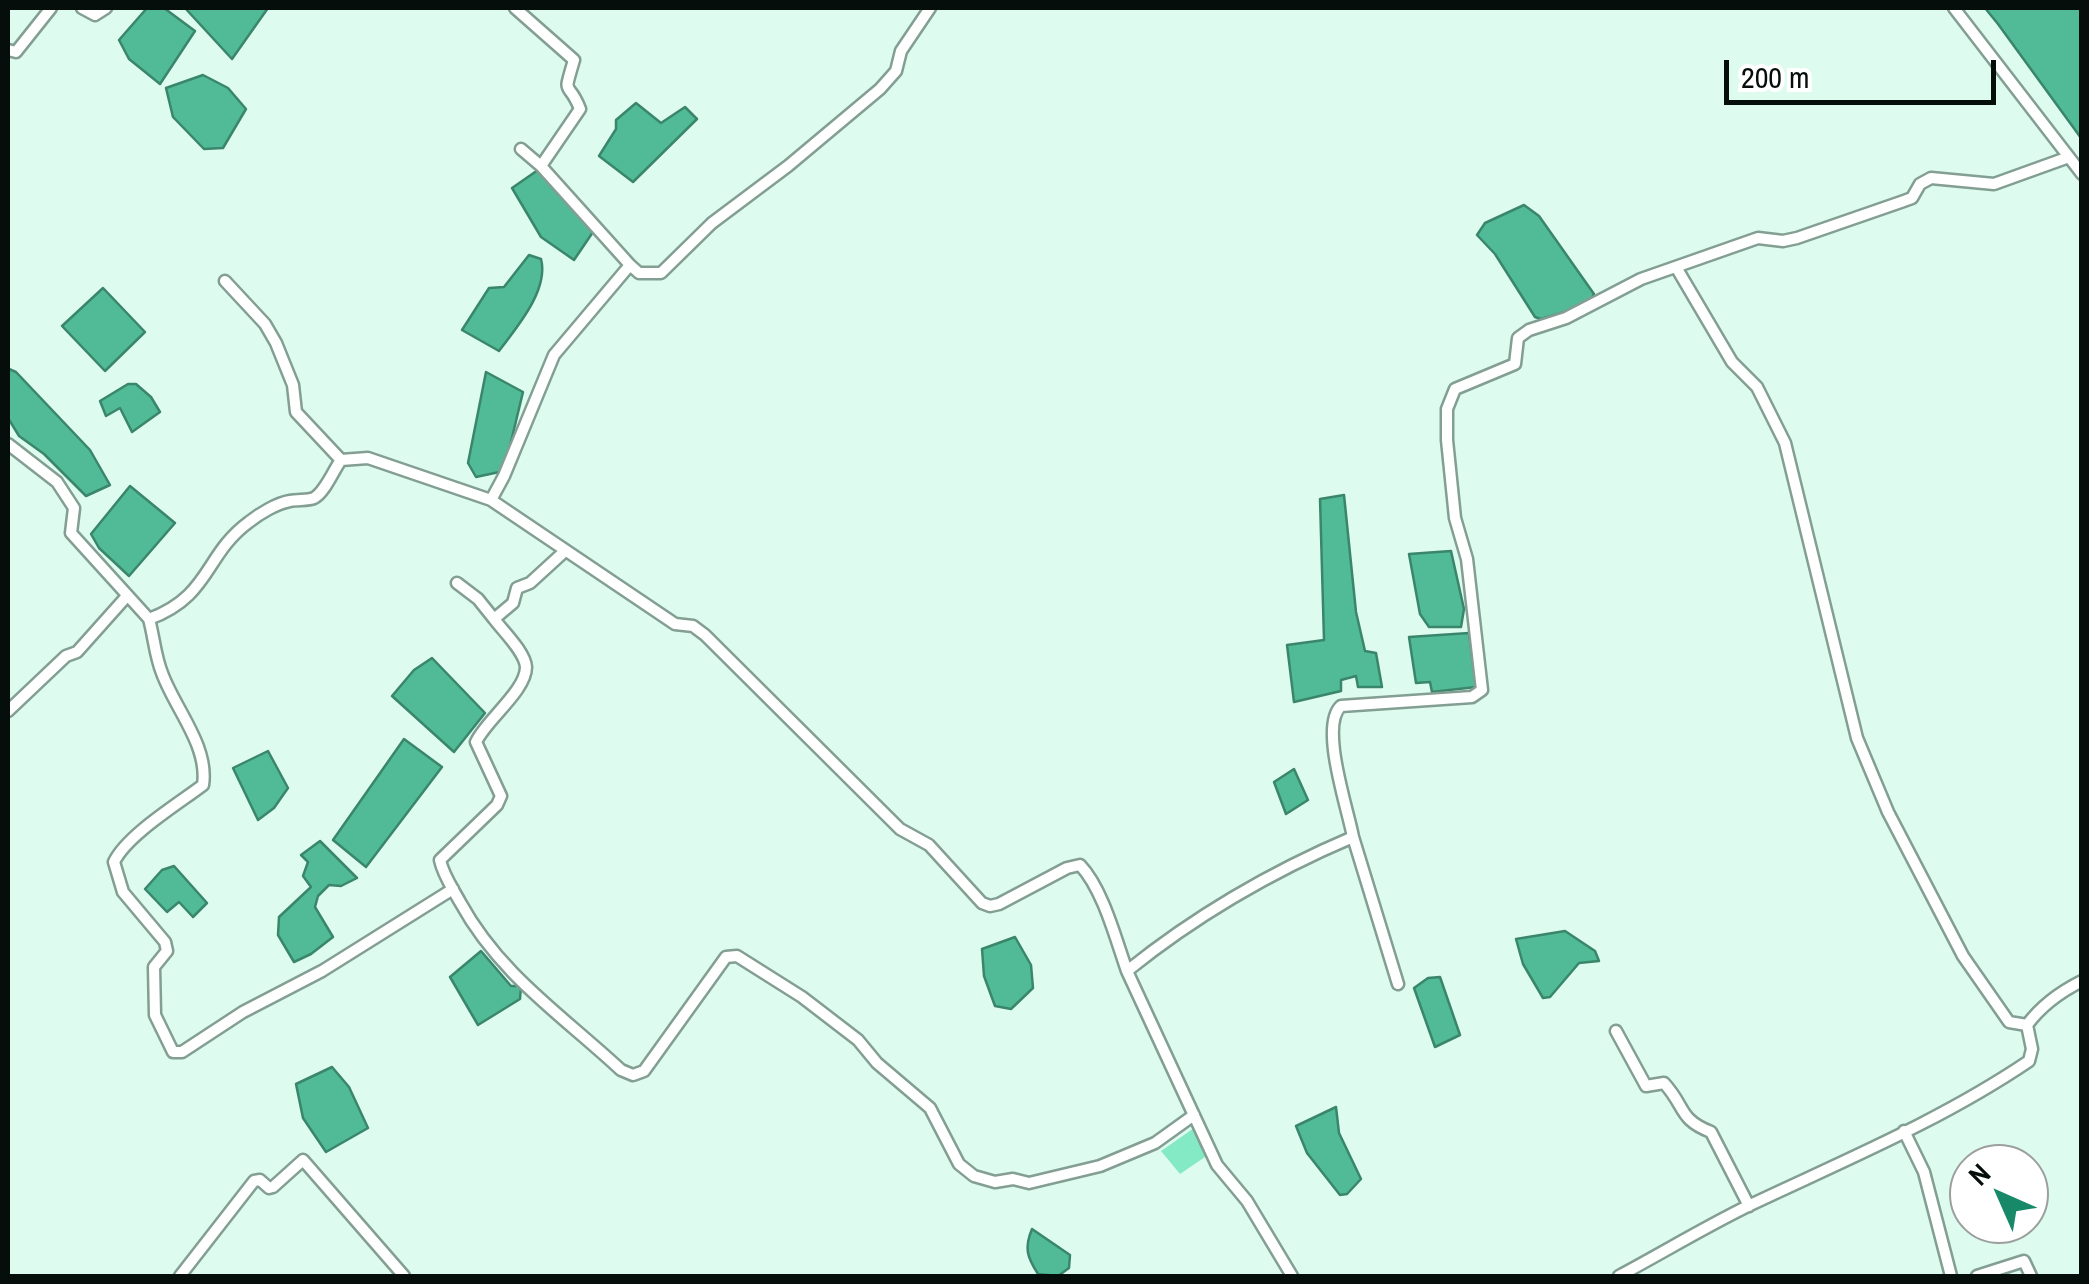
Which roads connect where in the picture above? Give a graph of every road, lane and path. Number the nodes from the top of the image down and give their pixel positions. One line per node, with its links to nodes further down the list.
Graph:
1 (50, 8): 7 (street)
2 (82, 8): 3 (street)
3 (106, 8)
4 (514, 8): 10 (street)
5 (930, 8): 12 (street)
6 (1954, 8): 9 (street)
7 (8, 50)
8 (522, 149): 10 (street)
9 (2069, 157): 11 (street); 13 (street)
10 (540, 166): 12 (street)
11 (2082, 174)
12 (630, 266): 17 (street)
13 (1676, 267): 24 (street); 29 (street)
14 (225, 281): 16 (street)
15 (8, 444): 20 (street)
16 (341, 460): 17 (street); 21 (street)
17 (491, 500): 18 (street)
18 (564, 551): 22 (street); 26 (street)
19 (457, 583): 22 (street)
20 (127, 596): 21 (street); 23 (street)
21 (149, 619): 25 (street)
22 (494, 619): 25 (street)
23 (8, 711)
24 (1353, 837): 26 (street); 28 (street)
25 (453, 889): 31 (street)
26 (1126, 971): 31 (street)
27 (2082, 981): 29 (street)
28 (1398, 984)
29 (2027, 1025): 32 (street)
30 (1616, 1032): 33 (street)
31 (1194, 1115): 36 (street)
32 (1904, 1131): 33 (street); 38 (street)
33 (1748, 1206): 37 (street)
34 (180, 1276): 35 (street)
35 (404, 1276)
36 (1292, 1276)
37 (1620, 1276)
38 (1951, 1276)
39 (1977, 1276): 40 (street)
40 (2030, 1276)

